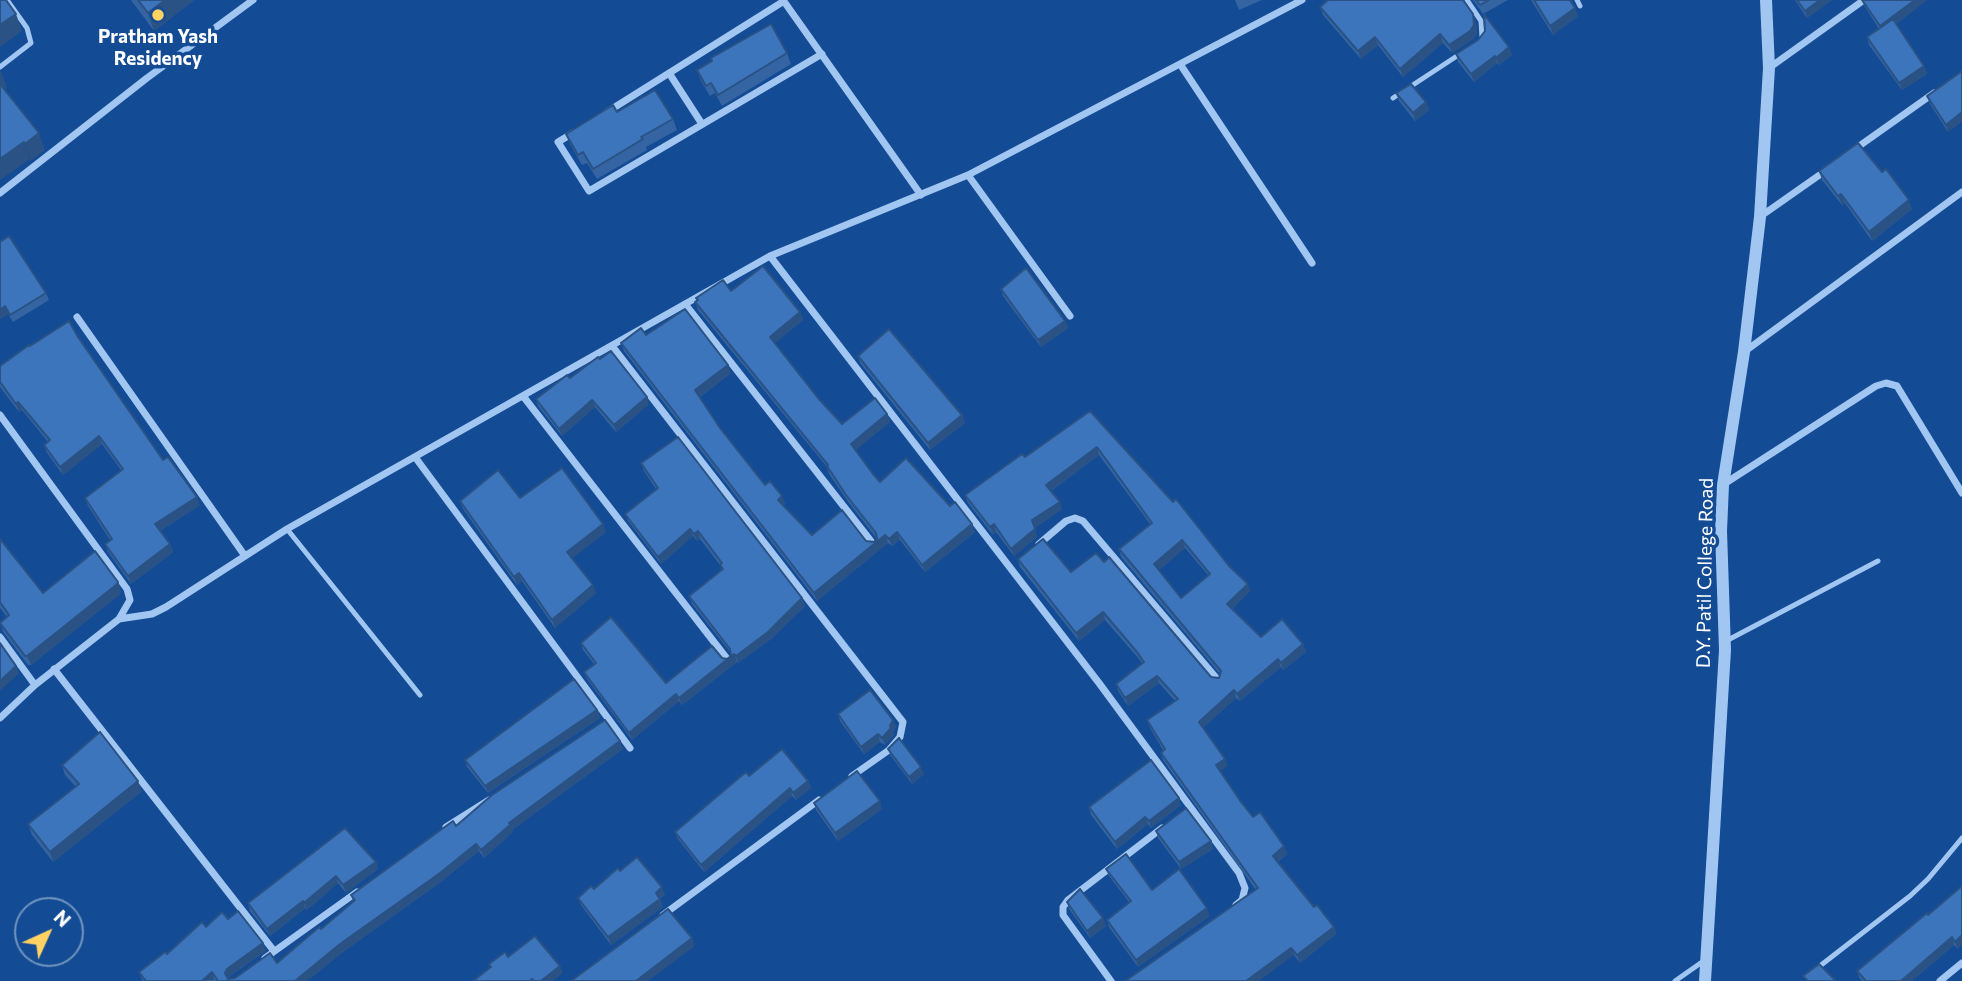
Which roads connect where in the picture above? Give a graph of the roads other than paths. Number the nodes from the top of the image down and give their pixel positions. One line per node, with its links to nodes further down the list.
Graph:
1 (7, 0): 12 (lane)
2 (253, 0): 24 (street)
3 (1466, 0): 8 (lane)
4 (1766, 0): 13 (street, D.Y. Patil College Road)
5 (1864, 0): 13 (street)
6 (784, 1): 10 (street); 14 (street)
7 (1298, 1): 11 (street)
8 (1477, 43)
9 (1467, 50): 16 (lane)
10 (821, 54): 18 (street); 25 (street)
11 (1180, 64): 22 (street); 28 (street)
12 (0, 67)
13 (1769, 68): 26 (street, D.Y. Patil College Road)
14 (669, 73): 17 (street); 18 (street)
15 (1940, 89): 20 (street)
16 (1392, 98)
17 (602, 114)
18 (702, 124): 19 (street)
19 (580, 128)
20 (1850, 153)
21 (1839, 161): 26 (street)
22 (968, 175): 25 (street); 30 (street)
23 (1962, 192): 33 (street)
24 (0, 193)
25 (921, 195): 27 (street)
26 (1760, 217): 33 (street, D.Y. Patil College Road)
27 (770, 256): 29 (street); 45 (street)
28 (1312, 263)
29 (685, 304): 32 (street); 40 (street)
30 (1070, 316)
31 (77, 317): 42 (street)
32 (612, 346): 34 (street); 58 (street)
33 (1744, 352): 37 (street, D.Y. Patil College Road)
34 (523, 396): 36 (street); 49 (street)
35 (0, 415): 46 (street)
36 (415, 457): 39 (street); 55 (street)
37 (1723, 485): 38 (street); 48 (street, D.Y. Patil College Road)
38 (1962, 493)
39 (287, 529): 42 (street); 53 (lane)
40 (874, 545)
41 (1028, 552): 51 (street)
42 (245, 556): 46 (street)
43 (1019, 560): 45 (street)
44 (1878, 561): 48 (lane)
45 (1010, 567): 61 (street)
46 (119, 619): 50 (street)
47 (0, 637): 52 (street)
48 (1725, 641): 70 (street, D.Y. Patil College Road)
49 (728, 660)
50 (54, 669): 52 (street); 69 (street)
51 (1218, 680)
52 (35, 685): 54 (street)
53 (420, 695)
54 (0, 718)
55 (609, 719): 56 (street); 57 (street)
56 (598, 727)
57 (630, 748)
58 (845, 781)
59 (498, 794): 64 (street)
60 (823, 797): 68 (street)
61 (1190, 807): 62 (street); 67 (street)
62 (1179, 815)
63 (1168, 824): 74 (street)
64 (436, 835)
65 (1962, 838): 73 (lane)
66 (362, 888): 69 (street)
67 (1233, 907)
68 (659, 918)
69 (274, 951): 72 (street)
70 (1705, 960): 75 (lane); 76 (street, D.Y. Patil College Road)
71 (1962, 962): 77 (street)
72 (254, 966)
73 (1811, 972)
74 (1111, 981)
75 (1675, 981)
76 (1705, 981)
77 (1940, 981)

